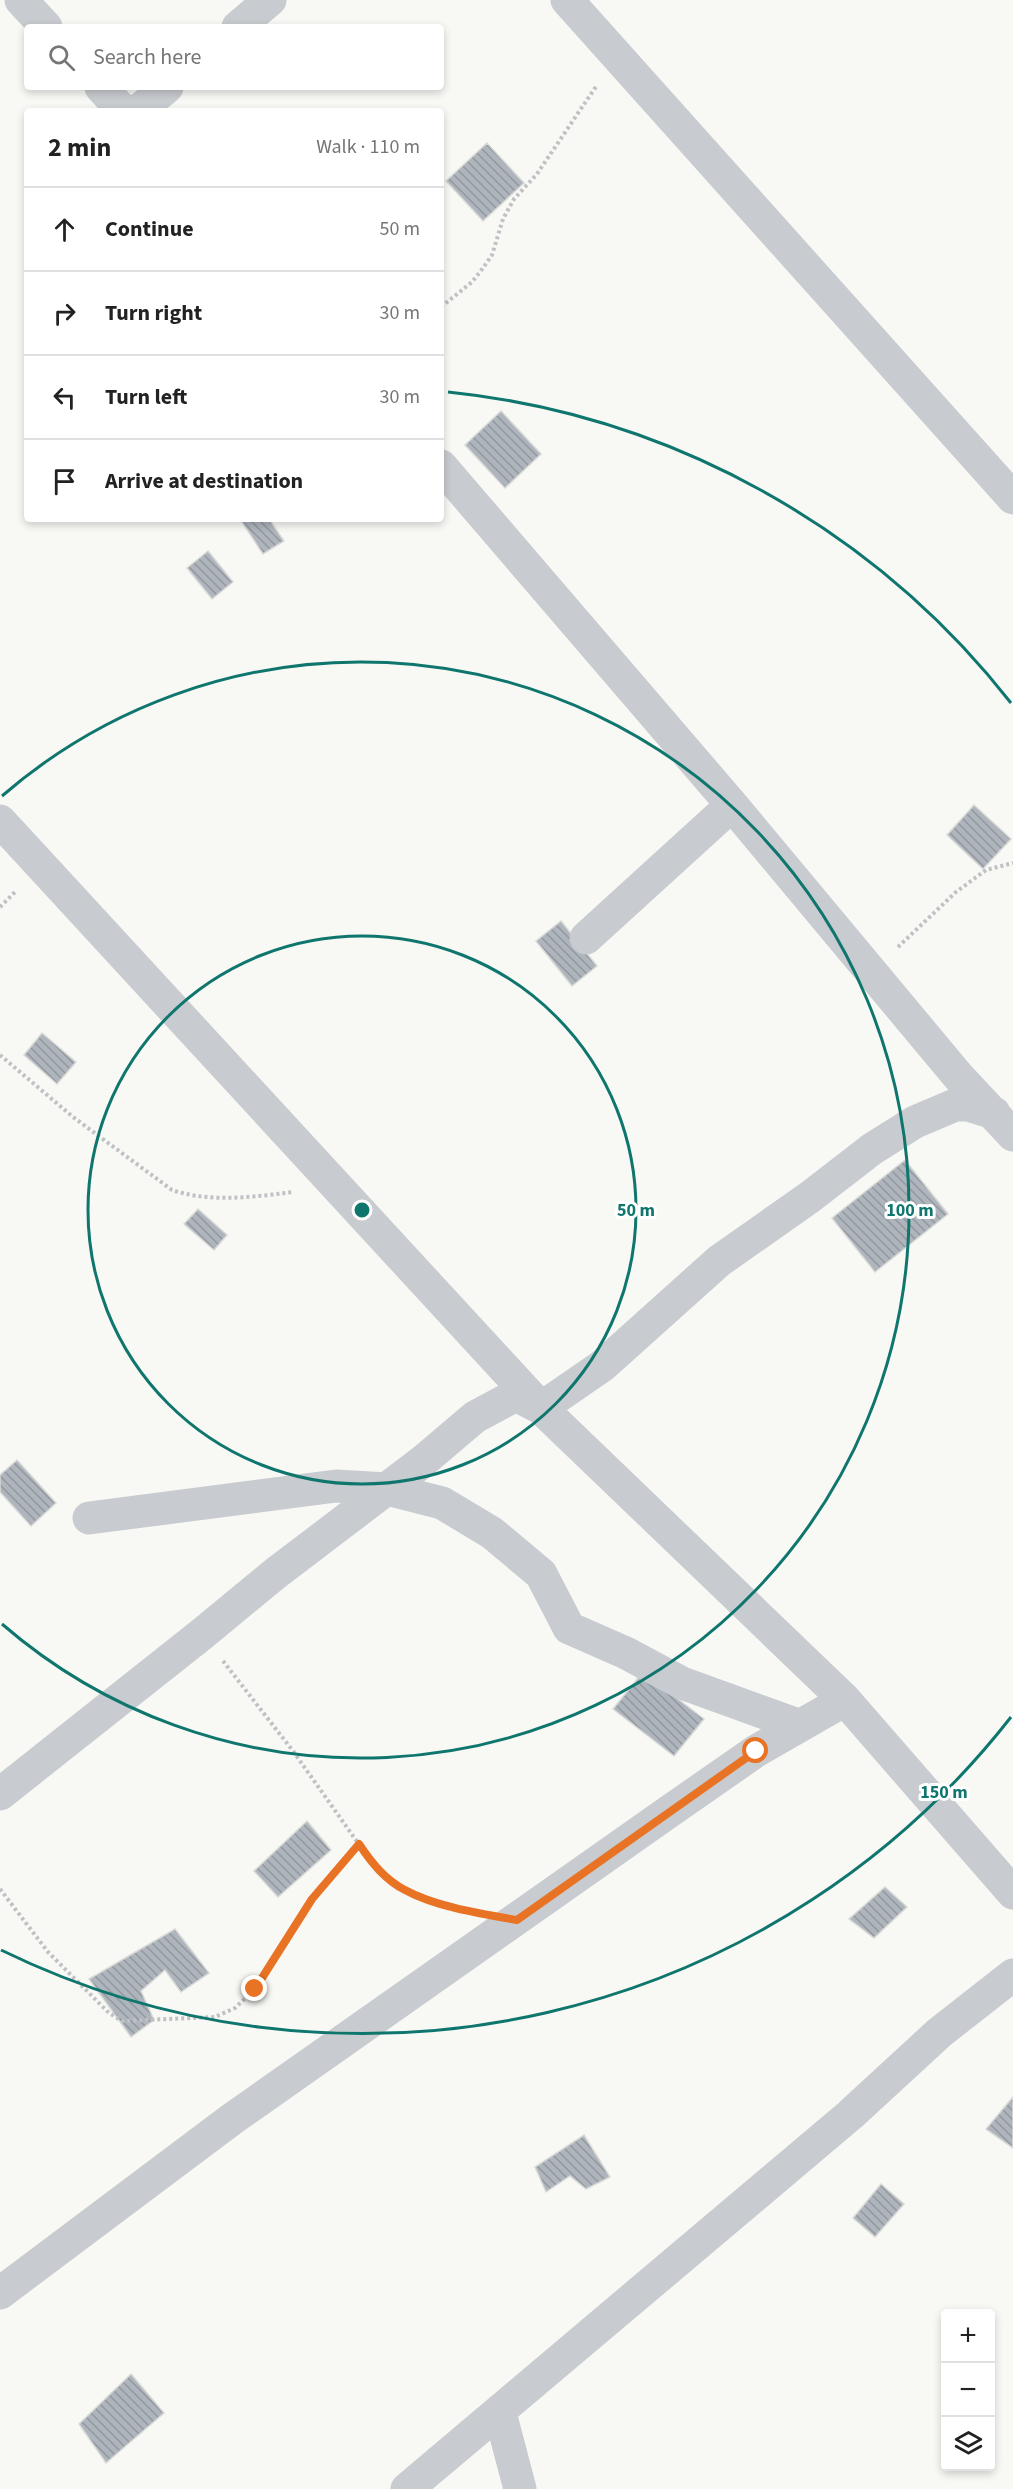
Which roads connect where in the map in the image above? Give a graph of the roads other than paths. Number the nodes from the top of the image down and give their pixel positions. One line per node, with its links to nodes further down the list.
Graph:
1 (21, 0): 4 (street)
2 (270, 0): 5 (street)
3 (567, 0): 11 (street)
4 (43, 24)
5 (242, 24)
6 (104, 90): 8 (street)
7 (163, 90): 9 (street)
8 (120, 108)
9 (142, 108)
10 (444, 469): 12 (street)
11 (1013, 498)
12 (732, 805): 14 (street); 15 (street)
13 (0, 821): 16 (street)
14 (586, 938)
15 (1004, 1124): 16 (street)
16 (541, 1408): 17 (street); 19 (street)
17 (387, 1489): 18 (street); 20 (street); 21 (street)
18 (89, 1518)
19 (845, 1700): 20 (street); 22 (street)
20 (798, 1725): 24 (street)
21 (0, 1794)
22 (1013, 1893)
23 (1013, 1975): 25 (street)
24 (0, 2294)
25 (500, 2413): 26 (street); 27 (street)
26 (407, 2489)
27 (520, 2489)

